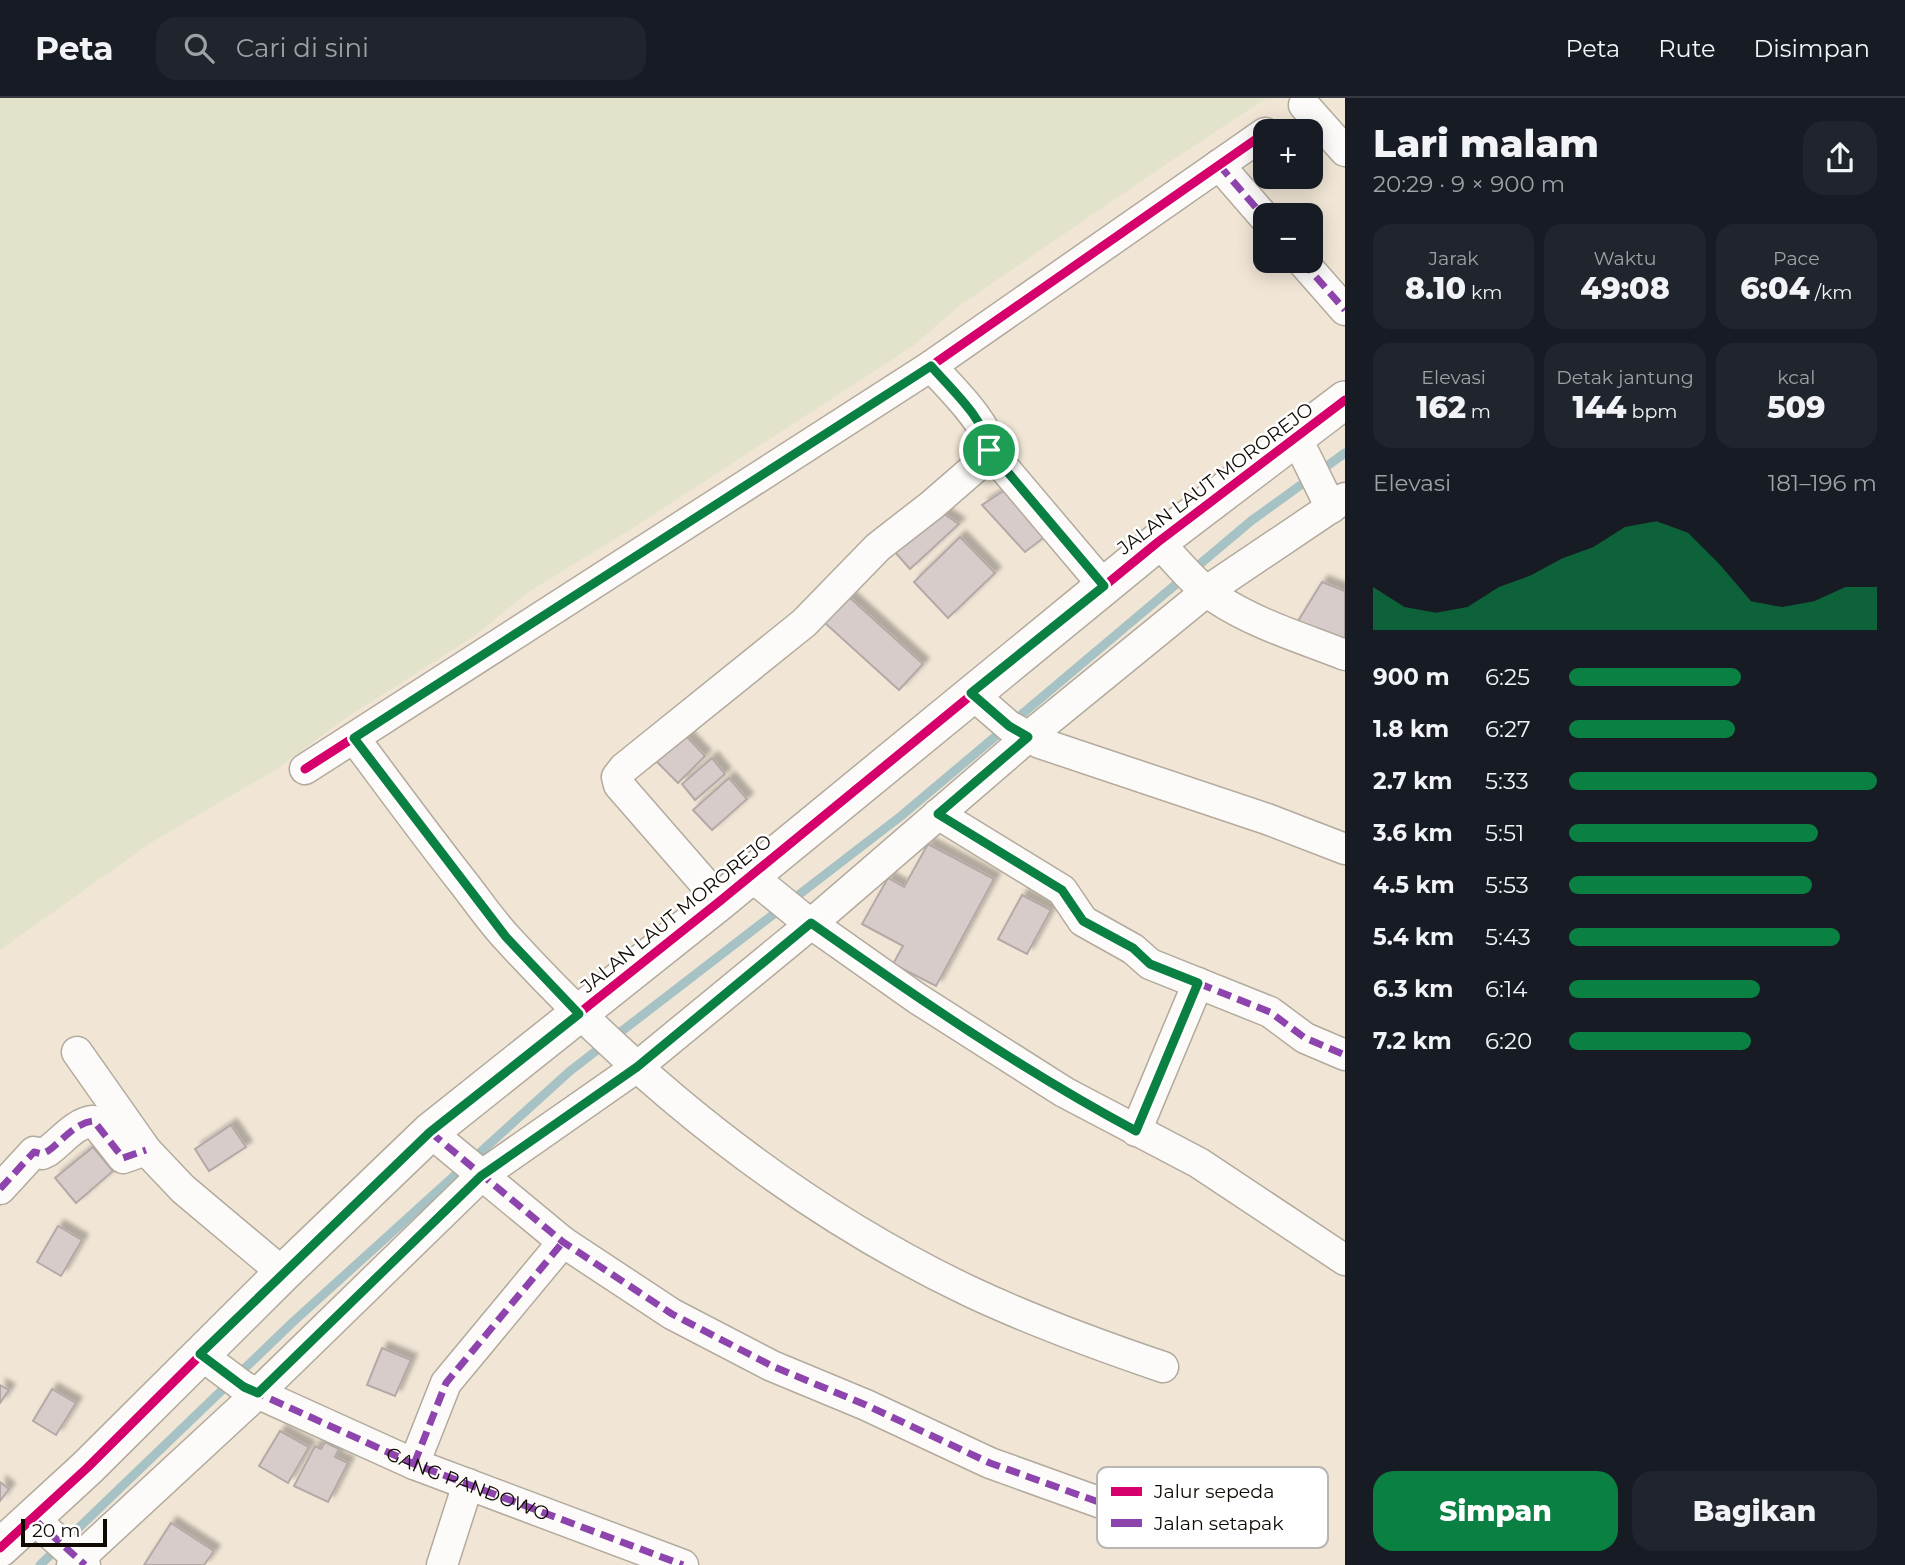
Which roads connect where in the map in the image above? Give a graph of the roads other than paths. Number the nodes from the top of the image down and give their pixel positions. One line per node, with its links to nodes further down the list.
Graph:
1 (1310, 102): 2 (street); 4 (street)
2 (1285, 119)
3 (1253, 141): 5 (street)
4 (1345, 151)
5 (1219, 165): 6 (street); 9 (street)
6 (1253, 204)
7 (1313, 273): 8 (street)
8 (1345, 310)
9 (931, 366): 12 (street); 19 (street)
10 (1345, 400): 11 (street, JALAN LAUT MOROREJO)
11 (1296, 437): 13 (street); 14 (street, JALAN LAUT MOROREJO)
12 (989, 450): 15 (street); 24 (street)
13 (1338, 503): 16 (street)
14 (1166, 550): 15 (street, JALAN LAUT MOROREJO); 16 (street)
15 (1104, 586): 18 (street, JALAN LAUT MOROREJO)
16 (1202, 588): 17 (street); 18 (street)
17 (1345, 655)
18 (999, 716): 21 (street); 22 (street); 23 (street, JALAN LAUT MOROREJO)
19 (354, 738): 20 (street); 27 (street)
20 (305, 769)
21 (938, 814): 25 (street); 26 (street)
22 (1345, 849)
23 (758, 882): 24 (street, JALAN LAUT MOROREJO); 25 (street)
24 (720, 901): 27 (street, JALAN LAUT MOROREJO)
25 (805, 919): 30 (street); 31 (street)
26 (1198, 983): 29 (street); 31 (street)
27 (585, 1019): 30 (street); 32 (street, JALAN LAUT MOROREJO)
28 (77, 1052): 33 (street)
29 (1345, 1055)
30 (627, 1058): 34 (street); 40 (street)
31 (1136, 1131): 37 (street)
32 (438, 1139): 34 (street); 38 (street, JALAN LAUT MOROREJO)
33 (146, 1150): 35 (street); 38 (street)
34 (475, 1171): 36 (street); 41 (street)
35 (0, 1189)
36 (563, 1242): 42 (street); 44 (street)
37 (1345, 1260)
38 (283, 1273): 39 (street, JALAN LAUT MOROREJO)
39 (206, 1359): 41 (street, GANG PANDOWO); 45 (street, JALAN LAUT MOROREJO)
40 (1163, 1367)
41 (251, 1390): 42 (street, GANG PANDOWO); 47 (street)
42 (414, 1464): 43 (street, GANG PANDOWO)
43 (468, 1485): 48 (street); 49 (street, GANG PANDOWO)
44 (1097, 1501)
45 (40, 1524): 46 (street, JALAN LAUT MOROREJO); 47 (street)
46 (0, 1548)
47 (76, 1560)
48 (442, 1565)
49 (683, 1565)

